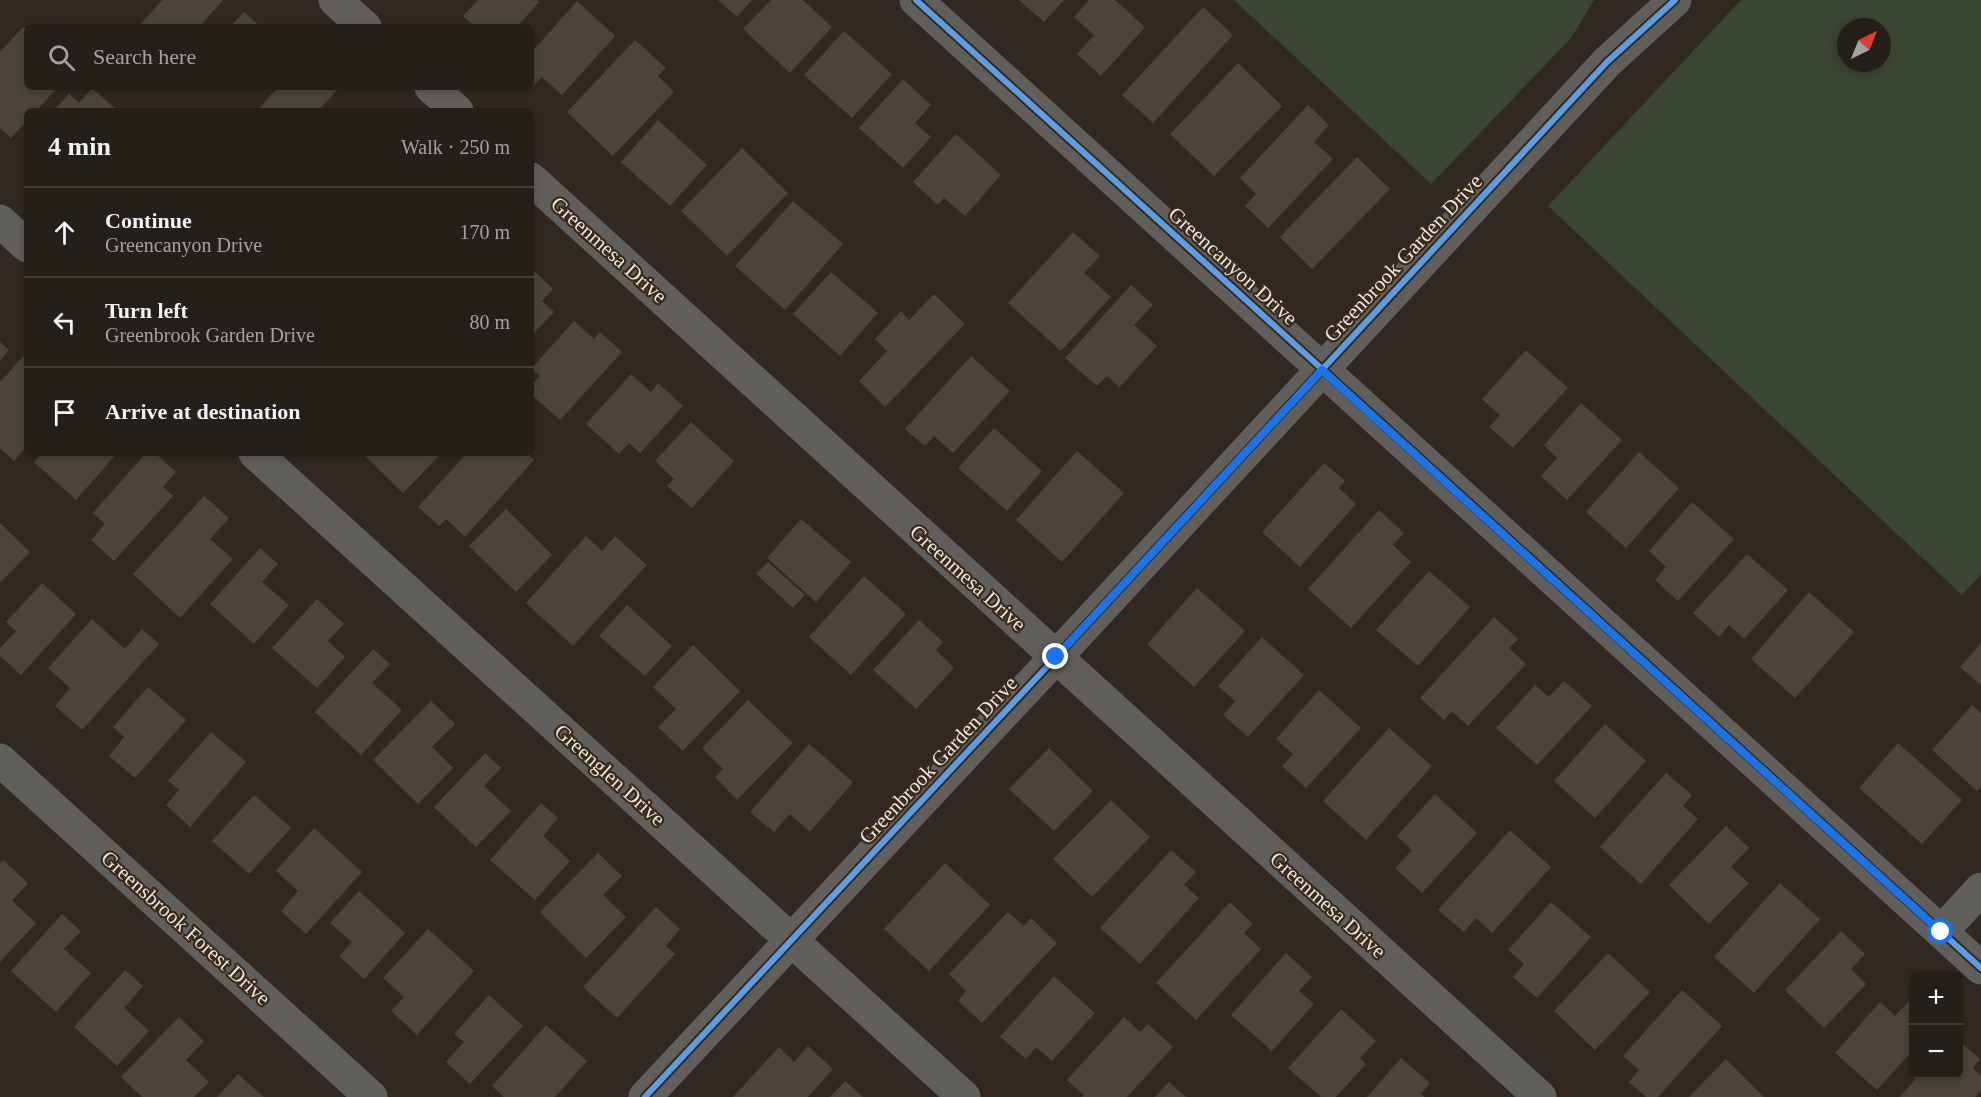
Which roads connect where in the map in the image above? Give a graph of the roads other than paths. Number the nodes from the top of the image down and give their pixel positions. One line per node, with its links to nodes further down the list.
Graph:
1 (335, 0): 5 (street)
2 (916, 0): 12 (street, Greencanyon Drive)
3 (1646, 0): 6 (street, Greenbrook Garden Drive)
4 (1674, 0): 6 (street, Greenbrook Garden Drive)
5 (362, 24)
6 (1607, 62): 12 (street, Greenbrook Garden Drive)
7 (434, 90): 8 (street)
8 (454, 108)
9 (534, 182): 14 (street, Greenmesa Drive)
10 (0, 221): 11 (street)
11 (24, 243)
12 (1322, 370): 14 (street, Greenbrook Garden Drive); 17 (street, Greencanyon Drive)
13 (258, 456): 18 (street, Greenglen Drive)
14 (1056, 657): 18 (street, Greenbrook Garden Drive); 23 (street, Greenmesa Drive)
15 (0, 760): 20 (street, Greensbrook Forest Drive)
16 (1981, 889): 17 (street)
17 (1941, 932): 19 (street, Greencanyon Drive)
18 (792, 940): 21 (street, Greenbrook Garden Drive); 22 (street, Greenglen Drive)
19 (1981, 968)
20 (371, 1097)
21 (645, 1097)
22 (964, 1097)
23 (1539, 1097)

